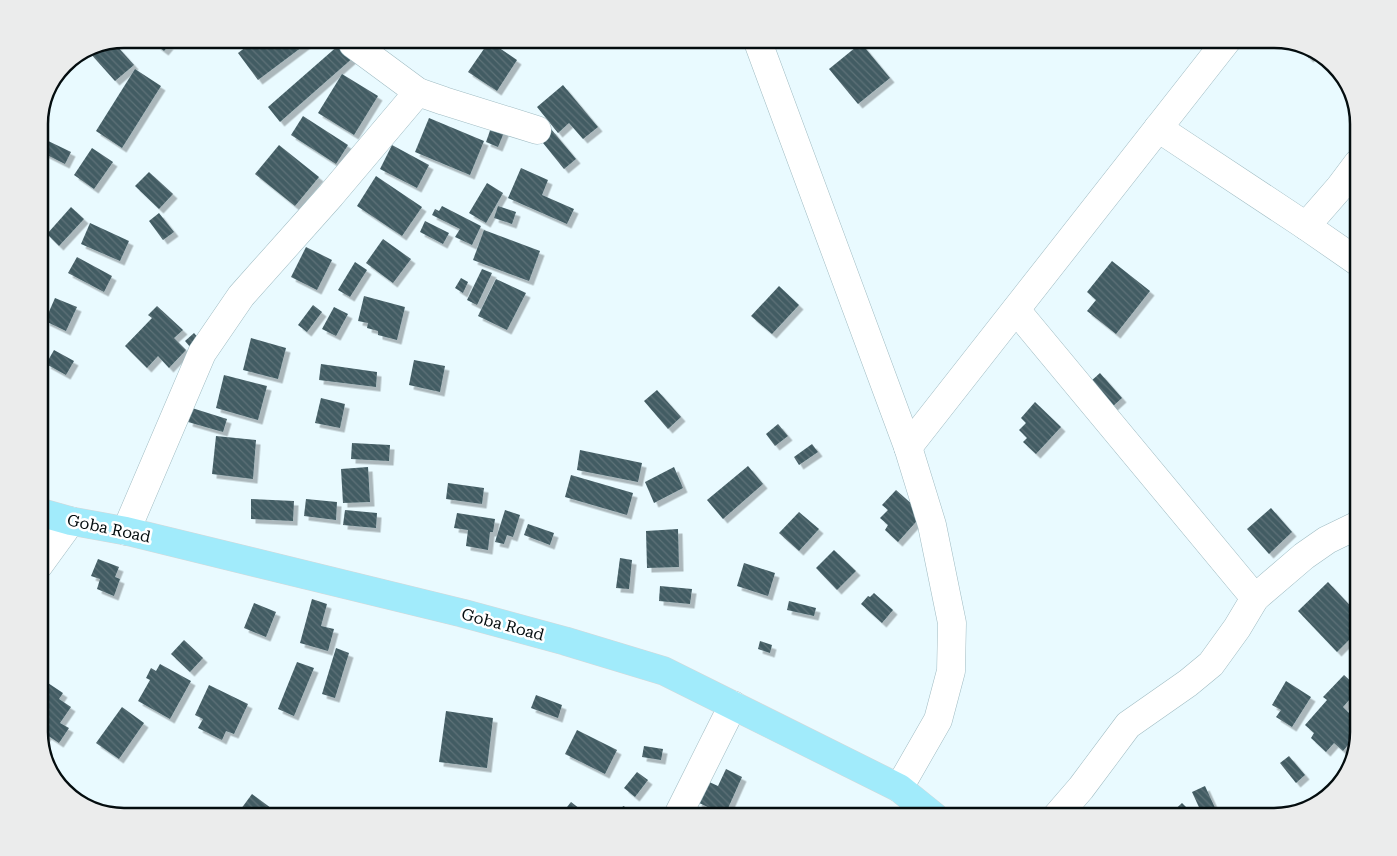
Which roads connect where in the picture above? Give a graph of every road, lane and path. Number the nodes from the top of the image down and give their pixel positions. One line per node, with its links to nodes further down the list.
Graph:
1 (358, 48): 4 (street)
2 (760, 48): 11 (street)
3 (1221, 48): 5 (street)
4 (418, 92): 6 (street); 15 (street)
5 (1158, 128): 8 (street); 10 (street)
6 (537, 130)
7 (1349, 175): 8 (street)
8 (1306, 226): 9 (street)
9 (1349, 256)
10 (1016, 310): 11 (street); 17 (street)
11 (908, 447): 19 (street)
12 (48, 515): 13 (main road, Goba Road)
13 (71, 521): 15 (main road, Goba Road); 16 (street)
14 (1350, 529): 17 (street)
15 (126, 531): 18 (main road, Goba Road)
16 (48, 553)
17 (1255, 598): 22 (street)
18 (733, 705): 19 (main road, Goba Road); 20 (street)
19 (899, 788): 21 (main road, Goba Road)
20 (682, 808)
21 (925, 808)
22 (1064, 808)

